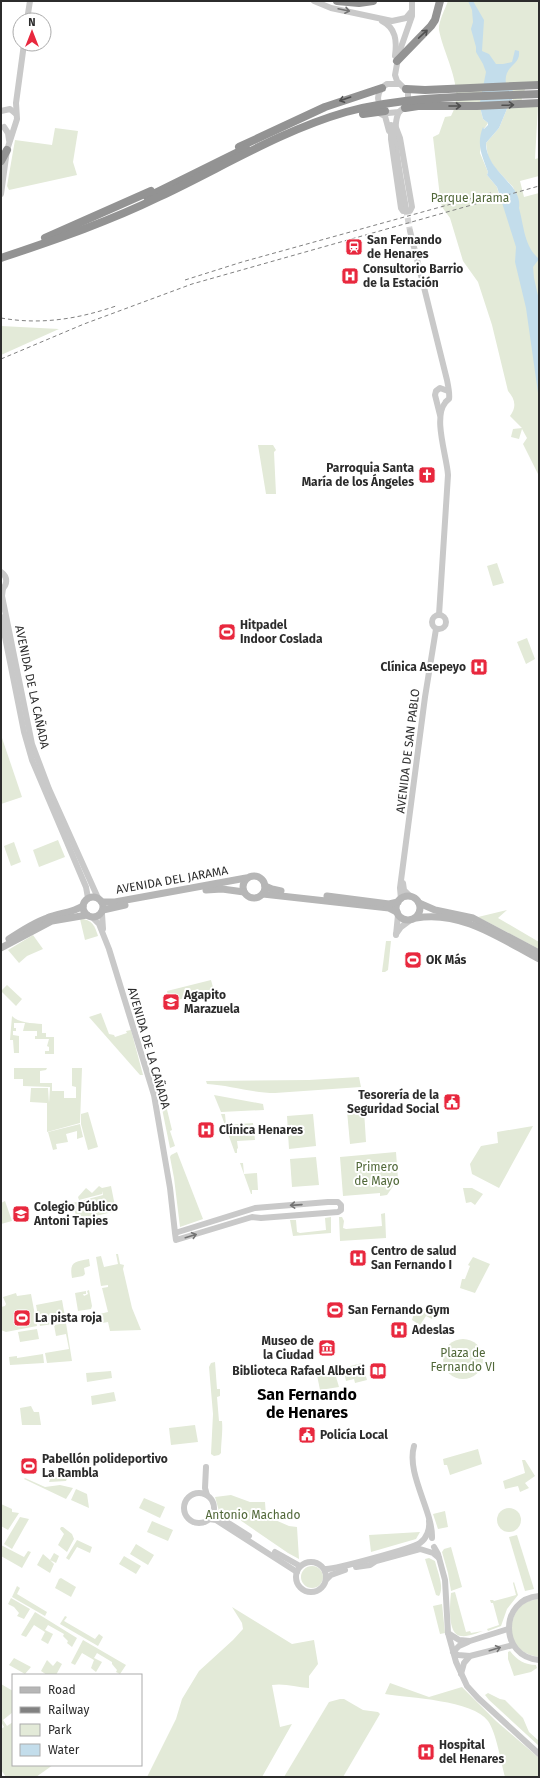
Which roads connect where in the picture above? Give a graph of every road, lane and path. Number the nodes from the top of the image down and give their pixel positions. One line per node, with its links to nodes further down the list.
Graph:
1 (30, 1): 7 (street)
2 (314, 1): 8 (street, one-way to 8)
3 (337, 1): 4 (highway)
4 (374, 1)
5 (440, 1): 10 (highway, one-way to 5)
6 (412, 4): 8 (street); 10 (street)
7 (28, 12)
8 (375, 17): 12 (street)
9 (23, 52): 17 (street)
10 (397, 61): 13 (street)
11 (539, 85): 15 (highway)
12 (384, 86): 13 (street); 22 (street); 36 (highway, one-way to 36)
13 (404, 88): 15 (highway); 20 (street)
14 (539, 90): 15 (highway)
15 (476, 92): 16 (highway); 32 (highway); 36 (highway)
16 (539, 94)
17 (16, 103): 19 (street); 24 (street)
18 (539, 103): 20 (highway, one-way to 18)
19 (8, 108): 21 (street); 24 (street)
20 (404, 108): 22 (street); 26 (street)
21 (1, 110)
22 (385, 110): 23 (highway); 26 (street)
23 (372, 112): 28 (street); 32 (highway)
24 (16, 114): 25 (street)
25 (14, 125): 27 (street); 29 (street)
26 (393, 125): 28 (street); 28 (street)
27 (2, 127): 29 (street)
28 (393, 139): 34 (street)
29 (9, 142): 30 (street)
30 (7, 150): 31 (highway); 33 (street)
31 (1, 161)
32 (231, 162): 36 (highway)
33 (1, 194)
34 (406, 209)
35 (410, 231): 40 (street)
36 (46, 240): 37 (highway); 38 (highway); 39 (highway)
37 (1, 253)
38 (1, 258)
39 (1, 262)
40 (445, 390): 41 (street); 42 (street)
41 (436, 401): 42 (street); 43 (street)
42 (445, 403): 43 (street)
43 (441, 416): 46 (street)
44 (1, 572): 45 (street, AVENIDA DE LA CAÑADA)
45 (2, 589): 56 (street, AVENIDA DE LA CAÑADA)
46 (439, 615): 48 (street); 48 (street)
47 (1, 617): 55 (street, AVENIDA DE LA CAÑADA)
48 (436, 629): 49 (street, AVENIDA DE SAN PABLO)
49 (403, 875): 54 (street, AVENIDA DE SAN PABLO); 57 (street, AVENIDA DE SAN PABLO)
50 (246, 878): 51 (main road); 52 (main road); 56 (main road, AVENIDA DEL JARAMA)
51 (265, 886): 53 (main road); 57 (main road)
52 (244, 892): 53 (main road); 60 (main road, AVENIDA DEL JARAMA)
53 (263, 894): 61 (main road)
54 (410, 896): 57 (main road); 58 (main road)
55 (88, 898): 56 (main road, AVENIDA DEL JARAMA); 59 (main road)
56 (100, 900): 60 (main road)
57 (399, 900): 61 (main road)
58 (419, 903): 63 (main road); 68 (main road)
59 (83, 906): 62 (main road); 66 (main road)
60 (103, 912): 62 (main road, AVENIDA DEL JARAMA); 65 (street, AVENIDA DE LA CAÑADA)
61 (397, 914): 64 (main road); 64 (street)
62 (90, 916): 65 (street, AVENIDA DE LA CAÑADA); 67 (main road, AVENIDA DEL JARAMA)
63 (416, 918): 64 (main road); 69 (main road)
64 (409, 920)
65 (104, 934): 71 (street, AVENIDA DE LA CAÑADA)
66 (1, 943)
67 (1, 948)
68 (539, 953)
69 (539, 959)
70 (248, 1214): 70 (street, one-way to 70); 71 (street); 71 (street, AVENIDA DE LA CAÑADA, one-way to 70)
71 (175, 1233)
72 (414, 1446): 79 (street)
73 (206, 1467): 74 (street)
74 (205, 1488): 75 (street); 76 (street)
75 (199, 1493): 76 (street); 78 (street)
76 (207, 1495): 77 (street)
77 (214, 1512): 78 (street); 84 (street)
78 (209, 1519): 86 (street)
79 (429, 1521): 80 (street); 81 (street)
80 (432, 1538): 81 (street); 82 (street)
81 (423, 1540): 82 (street); 83 (street)
82 (429, 1549): 83 (street); 90 (street)
83 (369, 1562): 85 (street); 87 (street)
84 (300, 1566): 85 (street); 86 (street)
85 (325, 1569): 87 (street)
86 (296, 1572): 87 (street)
87 (327, 1580)
88 (539, 1596): 89 (street)
89 (508, 1629): 91 (street); 92 (street)
90 (448, 1633): 91 (street); 93 (street)
91 (470, 1641): 93 (street)
92 (513, 1645): 94 (street, one-way to 92); 95 (street)
93 (453, 1652): 94 (street); 96 (street)
94 (470, 1656): 96 (street)
95 (539, 1660)
96 (461, 1674): 97 (street)
97 (539, 1754)

